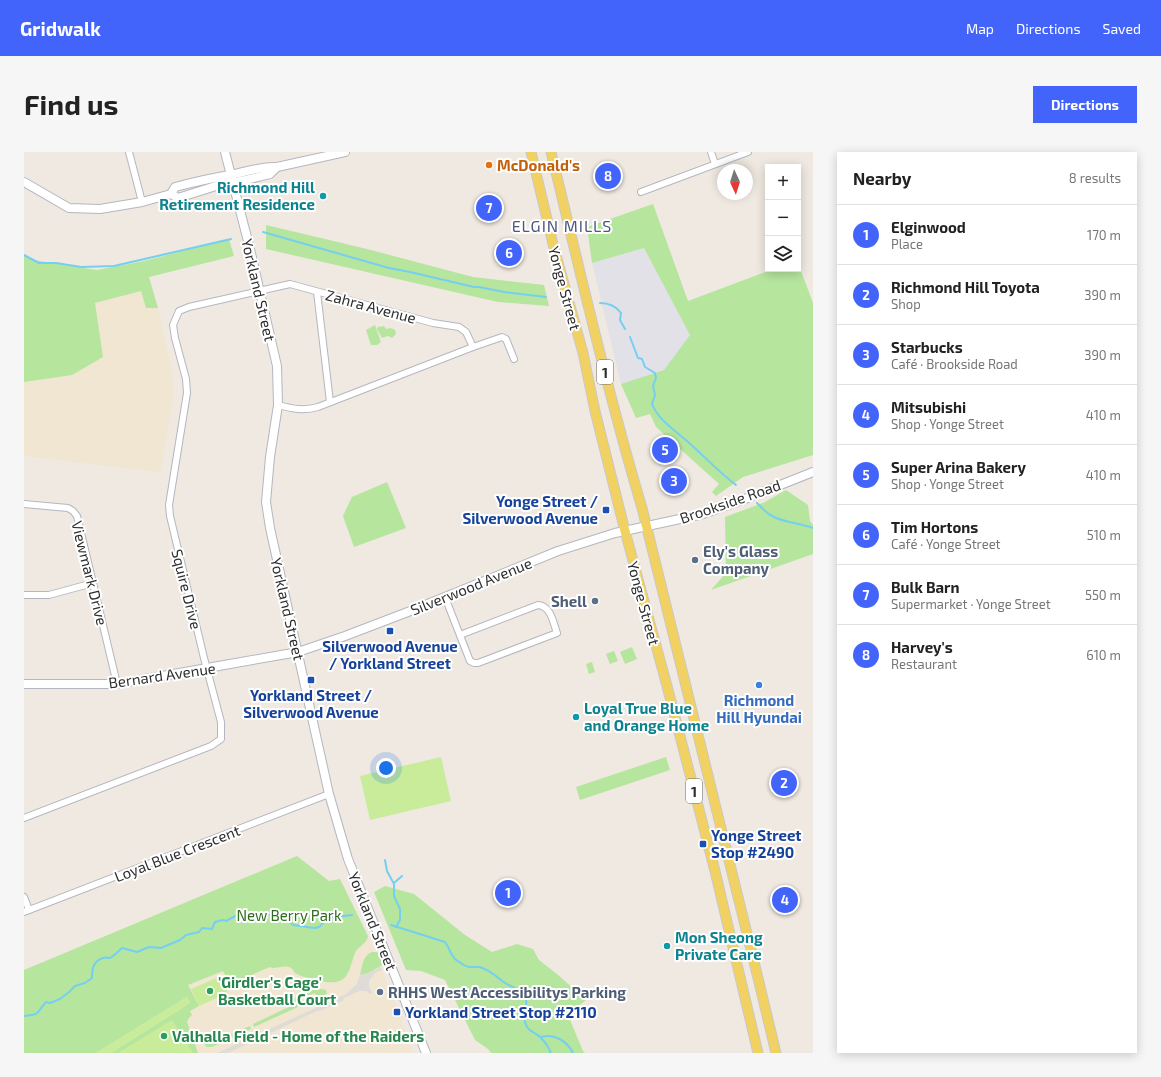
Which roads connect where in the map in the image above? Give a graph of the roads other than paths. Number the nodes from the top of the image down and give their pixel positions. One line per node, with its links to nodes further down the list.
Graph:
1 (129, 152): 15 (street)
2 (225, 152): 10 (street, Yorkland Street)
3 (345, 152): 9 (street)
4 (531, 152): 25 (main road, Yonge Street / 1)
5 (551, 152): 24 (main road, Yonge Street / 1)
6 (711, 152): 8 (street)
7 (748, 152): 8 (street)
8 (715, 164): 13 (street)
9 (276, 167): 10 (street); 12 (street)
10 (230, 175): 12 (street, Yorkland Street); 14 (street)
11 (24, 182): 15 (street)
12 (232, 183): 14 (street); 16 (street, Yorkland Street)
13 (641, 192)
14 (171, 194): 15 (street)
15 (142, 202)
16 (259, 291): 17 (street, Zahra Avenue); 21 (street, Yorkland Street); 31 (street, Squire Drive)
17 (317, 292): 18 (street, Zahra Avenue); 20 (street)
18 (474, 347): 19 (street); 20 (street)
19 (514, 359)
20 (330, 402): 21 (street)
21 (278, 405): 30 (street, Yorkland Street)
22 (813, 472): 24 (street, Brookside Road)
23 (24, 504): 26 (street, Viewmark Drive)
24 (646, 526): 25 (street, Silverwood Avenue); 40 (main road, Yonge Street / 1)
25 (625, 531): 28 (street, Silverwood Avenue); 39 (main road, Yonge Street / 1)
26 (94, 583): 27 (street); 33 (street, Viewmark Drive)
27 (24, 595)
28 (445, 597): 29 (street); 30 (street, Silverwood Avenue)
29 (460, 635): 29 (street)
30 (298, 652): 31 (street, Bernard Avenue); 34 (street, Yorkland Street)
31 (206, 669): 33 (street, Bernard Avenue); 35 (street, Squire Drive)
32 (24, 684): 33 (street, Bernard Avenue)
33 (117, 684)
34 (329, 794): 37 (street, Loyal Blue Crescent); 38 (street, Yorkland Street)
35 (24, 818)
36 (24, 897): 37 (street)
37 (26, 911)
38 (426, 1053)
39 (758, 1053)
40 (776, 1053)

